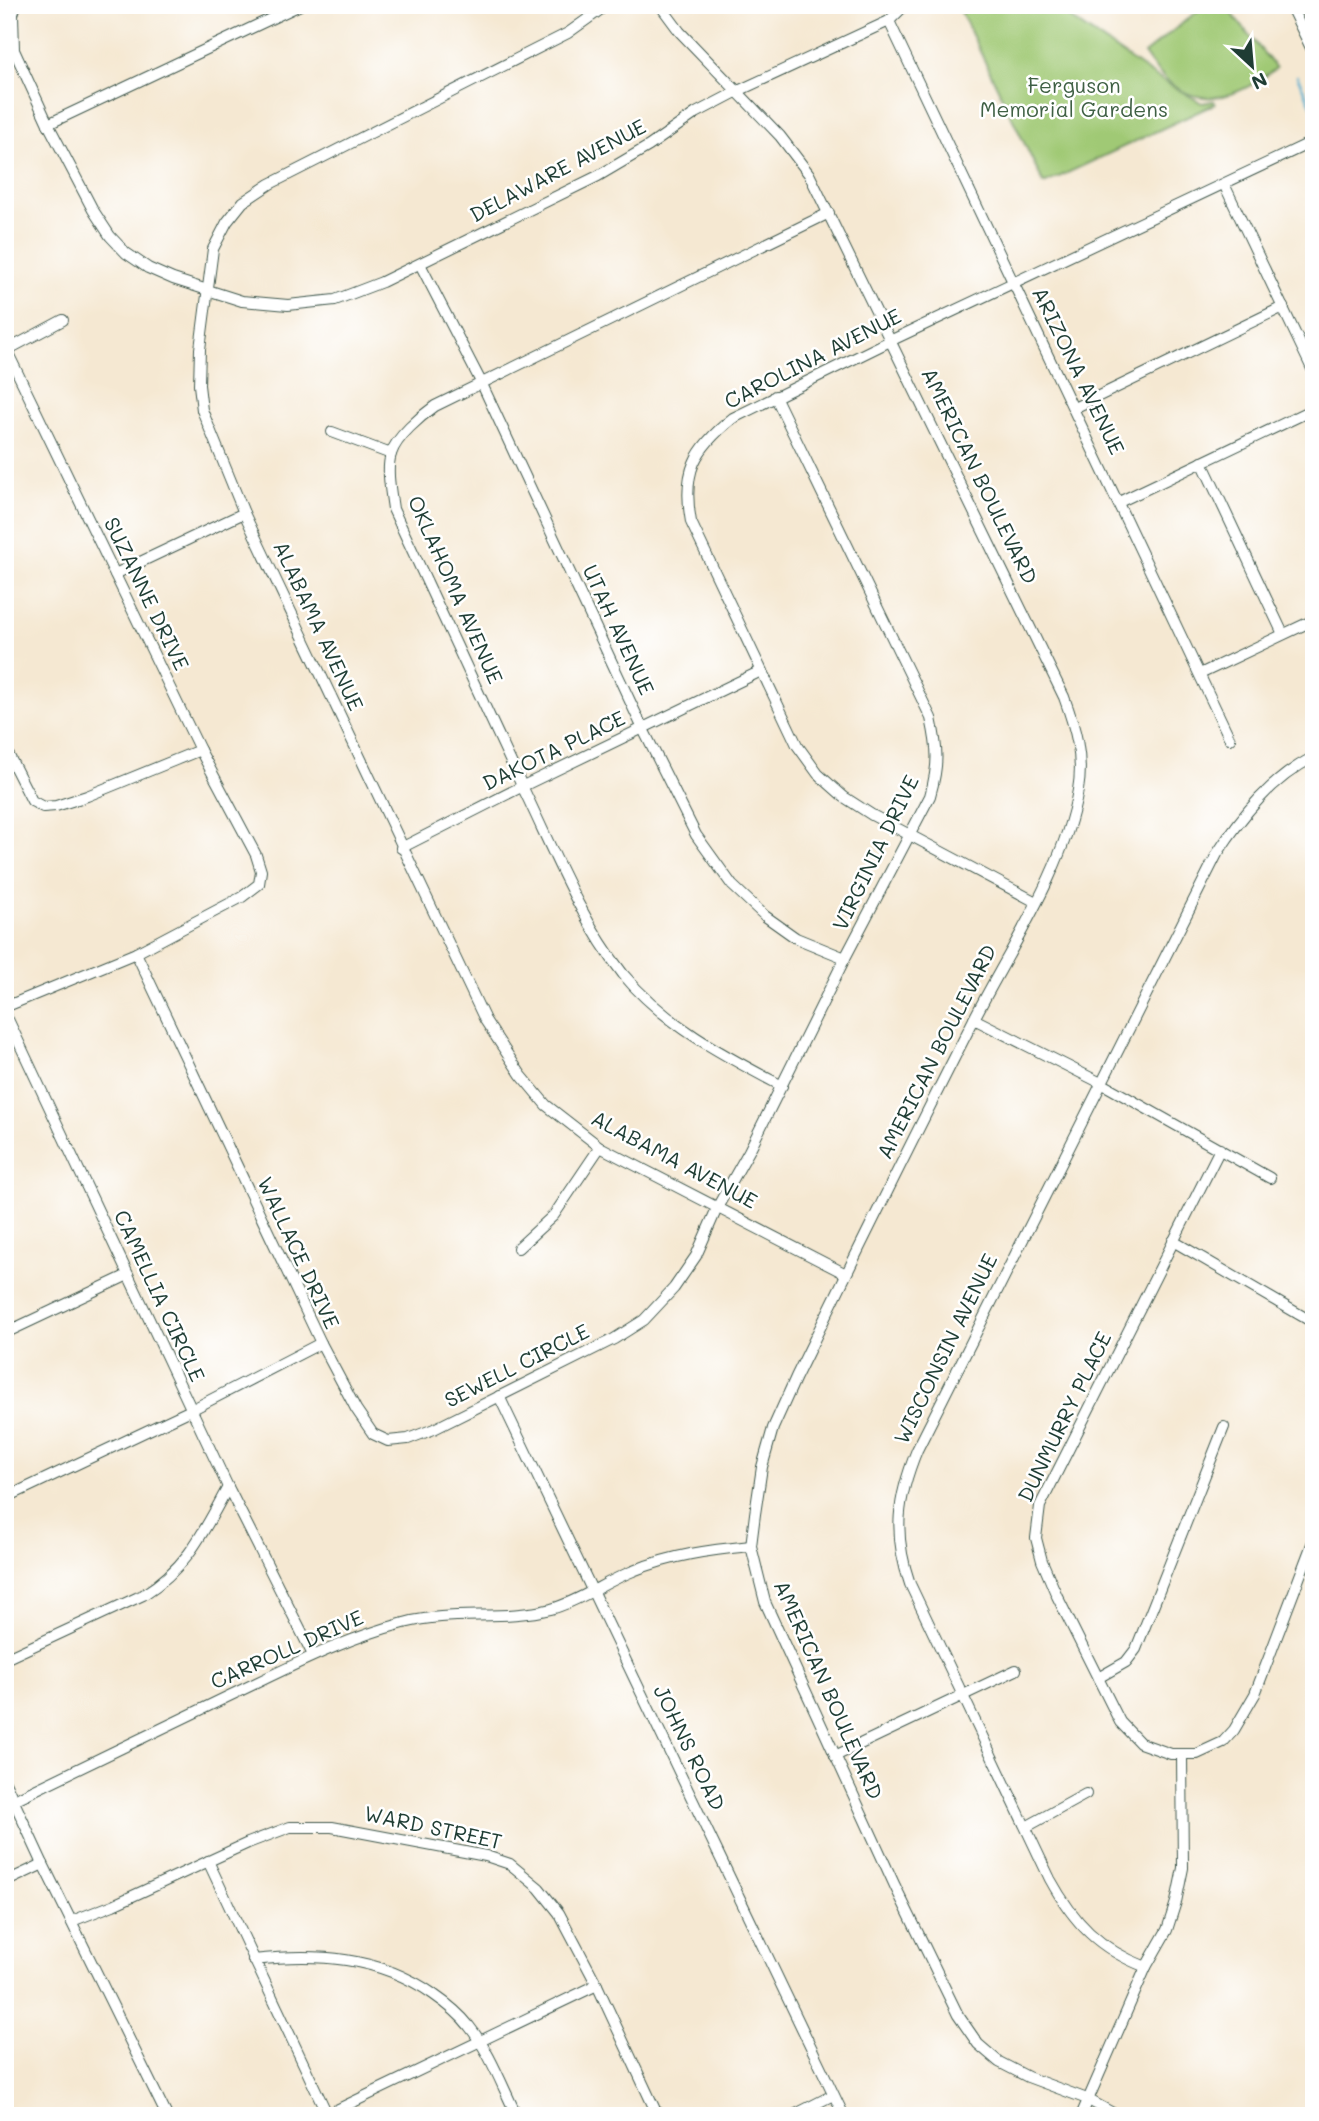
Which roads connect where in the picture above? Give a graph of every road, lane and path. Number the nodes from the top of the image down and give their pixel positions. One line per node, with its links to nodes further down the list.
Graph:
1 (16, 5): 10 (street, DELAWARE AVENUE)
2 (300, 5): 10 (street)
3 (607, 5): 16 (street, ALABAMA AVENUE)
4 (660, 5): 9 (street, AMERICAN BOULEVARD)
5 (905, 5): 7 (street, DELAWARE AVENUE)
6 (1290, 5): 8 (street)
7 (889, 21): 9 (street, DELAWARE AVENUE); 15 (street, ARIZONA AVENUE)
8 (1314, 54)
9 (738, 91): 13 (street, AMERICAN BOULEVARD); 14 (street, DELAWARE AVENUE)
10 (48, 124): 16 (street, DELAWARE AVENUE)
11 (1314, 141): 12 (street, CAROLINA AVENUE)
12 (1224, 184): 15 (street, CAROLINA AVENUE); 17 (street)
13 (829, 213): 19 (street, AMERICAN BOULEVARD); 22 (street)
14 (420, 264): 16 (street, DELAWARE AVENUE); 22 (street, UTAH AVENUE)
15 (1014, 283): 19 (street, CAROLINA AVENUE); 24 (street, ARIZONA AVENUE)
16 (209, 290): 30 (street, ALABAMA AVENUE)
17 (1283, 307): 21 (street); 24 (street)
18 (63, 320): 20 (street)
19 (891, 340): 23 (street, CAROLINA AVENUE); 44 (street, AMERICAN BOULEVARD)
20 (6, 349): 31 (street, SUZANNE DRIVE)
21 (1314, 373)
22 (481, 382): 27 (street); 36 (street, UTAH AVENUE)
23 (775, 396): 34 (street, CAROLINA AVENUE); 42 (street, VIRGINIA DRIVE)
24 (1074, 408): 29 (street, ARIZONA AVENUE)
25 (1314, 409): 28 (street)
26 (332, 432): 27 (street)
27 (391, 454): 41 (street, OKLAHOMA AVENUE)
28 (1202, 463): 29 (street); 33 (street)
29 (1119, 502): 35 (street, ARIZONA AVENUE)
30 (244, 513): 31 (street); 43 (street, ALABAMA AVENUE)
31 (115, 574): 39 (street, SUZANNE DRIVE)
32 (1314, 620): 33 (street)
33 (1283, 634): 35 (street)
34 (761, 671): 36 (street, DAKOTA PLACE); 42 (street, CAROLINA AVENUE)
35 (1200, 674): 37 (street, ARIZONA AVENUE)
36 (643, 729): 41 (street, DAKOTA PLACE); 46 (street, UTAH AVENUE)
37 (1230, 739)
38 (5, 748): 39 (street)
39 (200, 750): 45 (street, SUZANNE DRIVE)
40 (1314, 757): 50 (street, WISCONSIN AVENUE)
41 (523, 786): 43 (street, DAKOTA PLACE); 51 (street, OKLAHOMA AVENUE)
42 (909, 835): 44 (street, CAROLINA AVENUE); 46 (street, VIRGINIA DRIVE)
43 (401, 848): 52 (street, ALABAMA AVENUE)
44 (1036, 902): 49 (street, AMERICAN BOULEVARD)
45 (136, 953): 47 (street); 62 (street, WALLACE DRIVE)
46 (845, 958): 51 (street, VIRGINIA DRIVE)
47 (5, 1007)
48 (5, 1013): 59 (street, CAMELLIA CIRCLE)
49 (974, 1019): 50 (street); 58 (street, AMERICAN BOULEVARD)
50 (1101, 1083): 53 (street); 75 (street, WISCONSIN AVENUE)
51 (782, 1086): 55 (street, VIRGINIA DRIVE)
52 (600, 1147): 55 (street, ALABAMA AVENUE); 57 (street)
53 (1220, 1149): 54 (street); 56 (street, DUNMURRY PLACE)
54 (1270, 1178)
55 (718, 1206): 58 (street, ALABAMA AVENUE); 63 (street, SEWELL CIRCLE)
56 (1173, 1241): 60 (street); 74 (street, DUNMURRY PLACE)
57 (518, 1248)
58 (846, 1274): 69 (street, AMERICAN BOULEVARD)
59 (128, 1275): 61 (street); 64 (street, CAMELLIA CIRCLE)
60 (1314, 1323)
61 (5, 1333)
62 (321, 1343): 63 (street, SEWELL CIRCLE); 64 (street, WALLACE DRIVE)
63 (499, 1396): 70 (street, JOHNS ROAD)
64 (191, 1410): 66 (street); 67 (street, CAMELLIA CIRCLE)
65 (1224, 1427): 74 (street)
66 (228, 1487): 71 (street); 72 (street)
67 (5, 1498)
68 (1314, 1539): 76 (street, DUNMURRY PLACE)
69 (751, 1546): 70 (street, CARROLL DRIVE); 77 (street, AMERICAN BOULEVARD)
70 (592, 1590): 71 (street, CARROLL DRIVE); 90 (street, JOHNS ROAD)
71 (313, 1656): 80 (street, CARROLL DRIVE)
72 (5, 1659)
73 (1016, 1670): 75 (street)
74 (1098, 1678): 76 (street, DUNMURRY PLACE)
75 (962, 1697): 77 (street); 81 (street, WISCONSIN AVENUE)
76 (1182, 1754): 87 (street)
77 (835, 1756): 91 (street, AMERICAN BOULEVARD)
78 (5, 1782): 80 (street)
79 (1086, 1794): 81 (street)
80 (14, 1800): 83 (street)
81 (1026, 1827): 87 (street, WISCONSIN AVENUE)
82 (208, 1861): 85 (street, WARD STREET); 86 (street); 88 (street, WARD STREET)
83 (43, 1864): 84 (street); 85 (street)
84 (5, 1882)
85 (72, 1921): 93 (street)
86 (253, 1960): 89 (street); 92 (street)
87 (1146, 1967): 91 (street)
88 (597, 1985): 89 (street); 95 (street, WARD STREET)
89 (480, 2042): 92 (street); 94 (street)
90 (833, 2095): 96 (street); 97 (street, JOHNS ROAD)
91 (1087, 2099): 98 (street); 99 (street, AMERICAN BOULEVARD)
92 (326, 2115)
93 (167, 2116)
94 (517, 2116)
95 (657, 2116)
96 (792, 2116)
97 (844, 2116)
98 (1081, 2116)
99 (1118, 2116)

